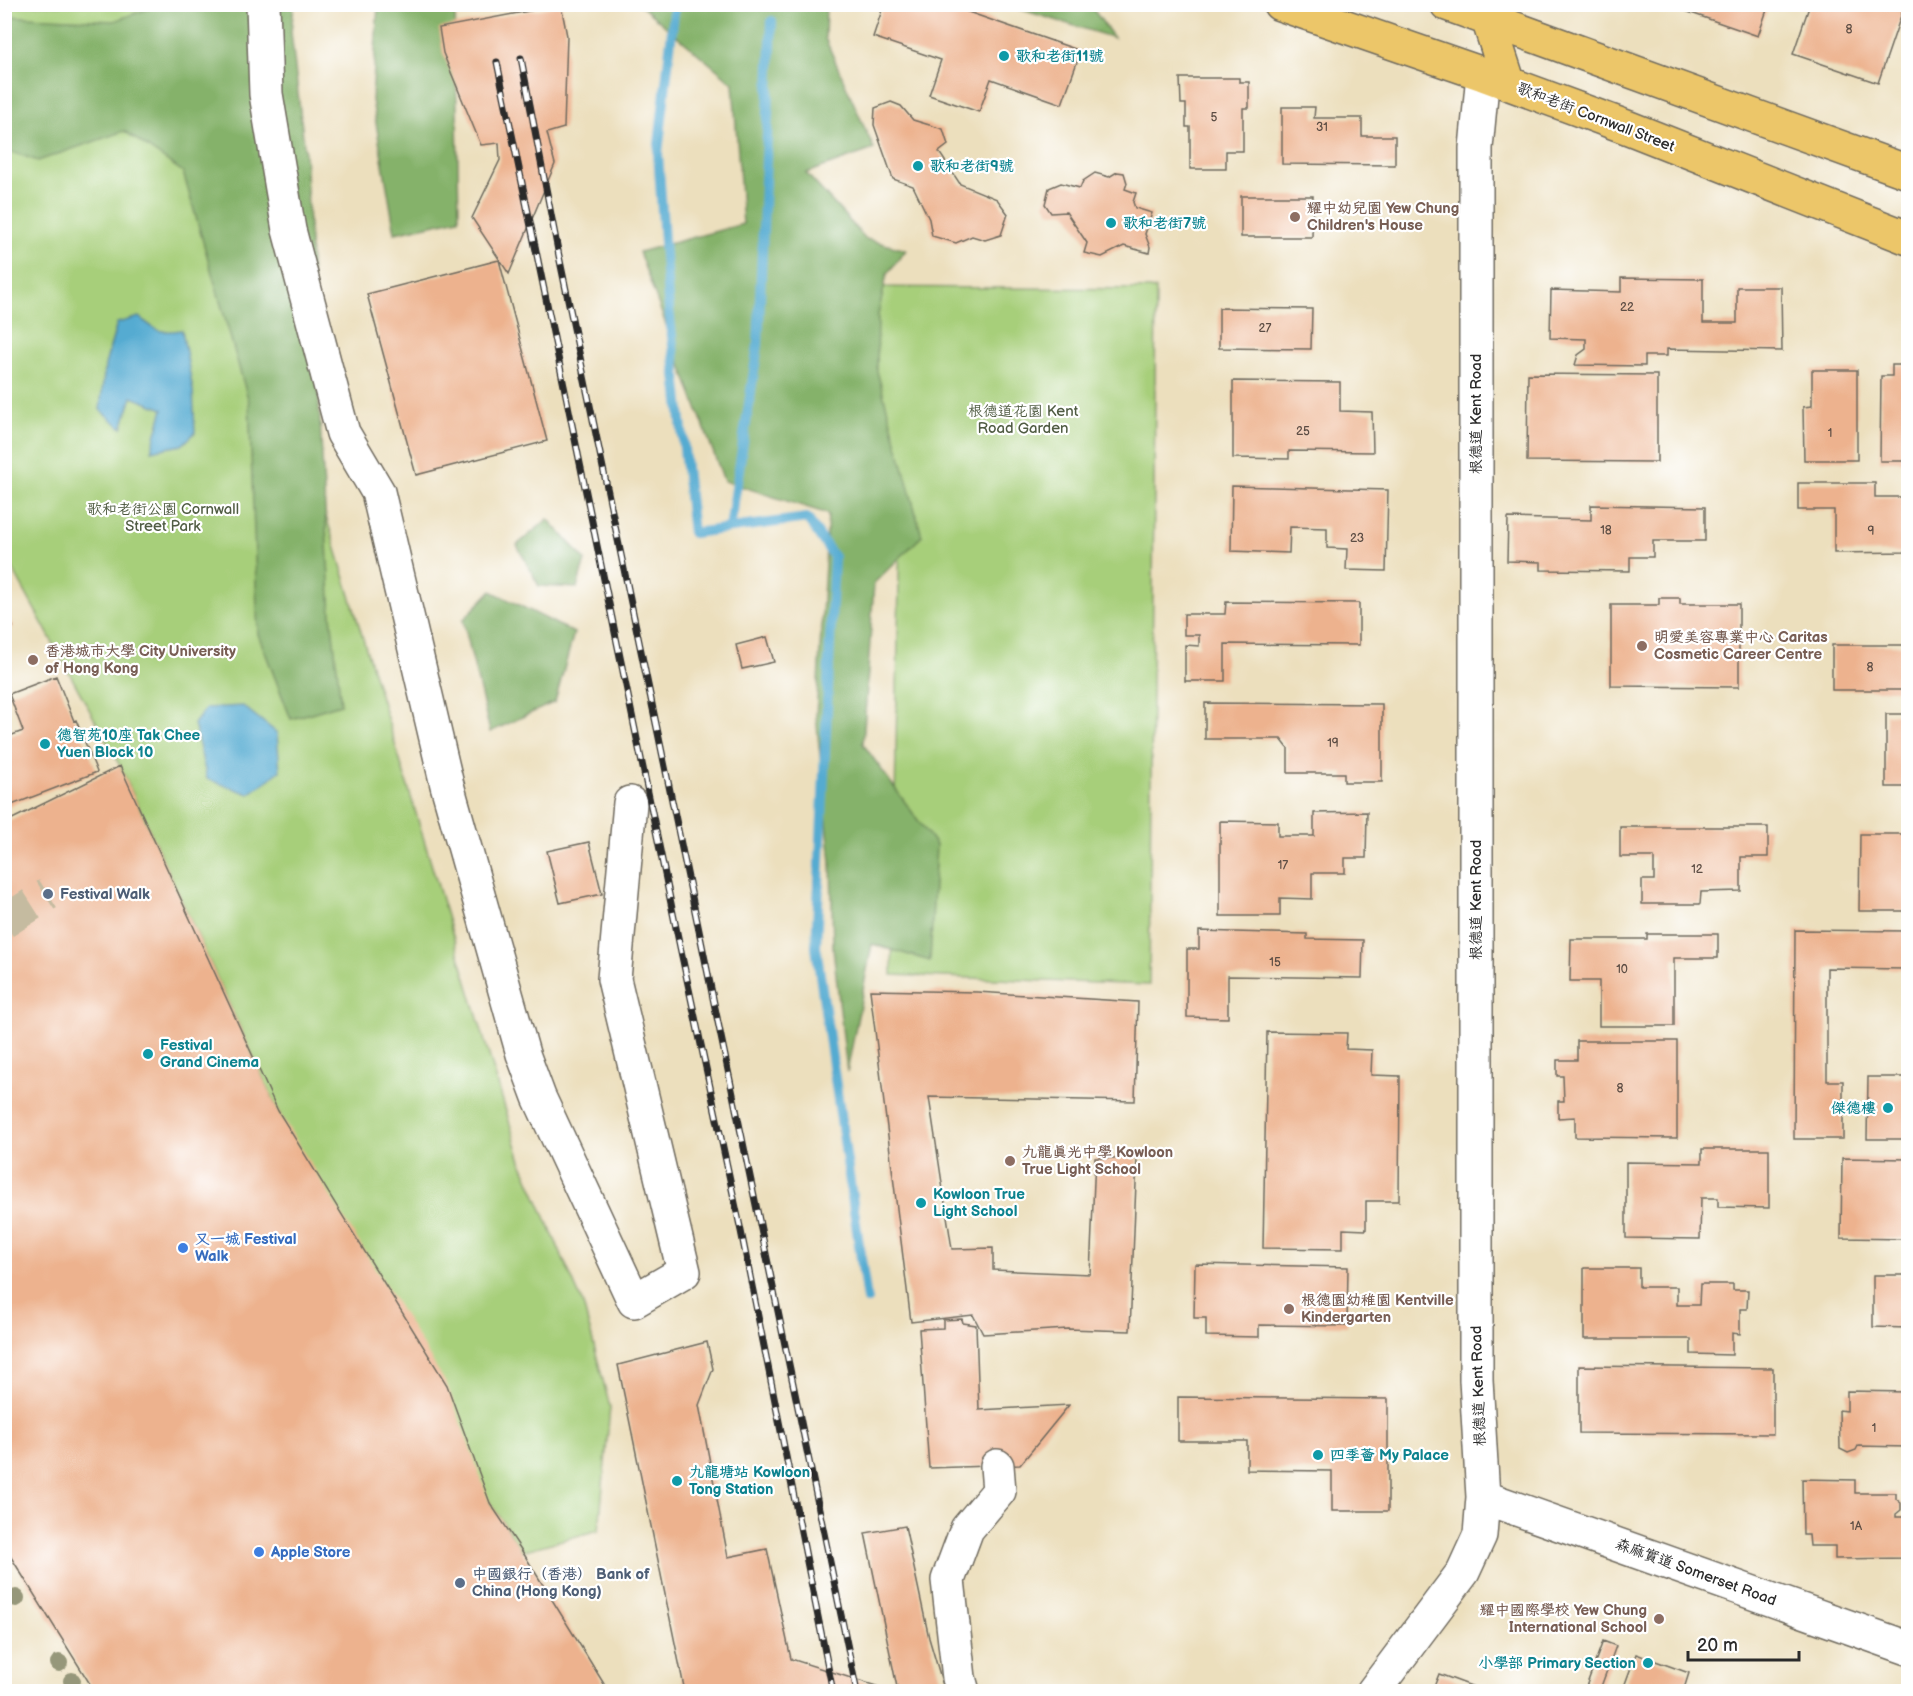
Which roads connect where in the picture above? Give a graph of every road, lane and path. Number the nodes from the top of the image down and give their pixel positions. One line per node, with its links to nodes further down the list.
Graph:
1 (263, 4): 7 (street)
2 (1280, 4): 4 (main road, 歌和老街 Cornwall Street)
3 (1471, 9): 4 (main road); 5 (main road)
4 (1496, 79): 6 (main road, 歌和老街 Cornwall Street); 9 (street, 根德道 Kent Road)
5 (1908, 172)
6 (1908, 238)
7 (630, 803)
8 (997, 1466): 11 (street)
9 (1483, 1497): 10 (street, 森麻實道 Somerset Road); 12 (street, 根德道 Kent Road)
10 (1908, 1648)
11 (963, 1692)
12 (1373, 1692)

